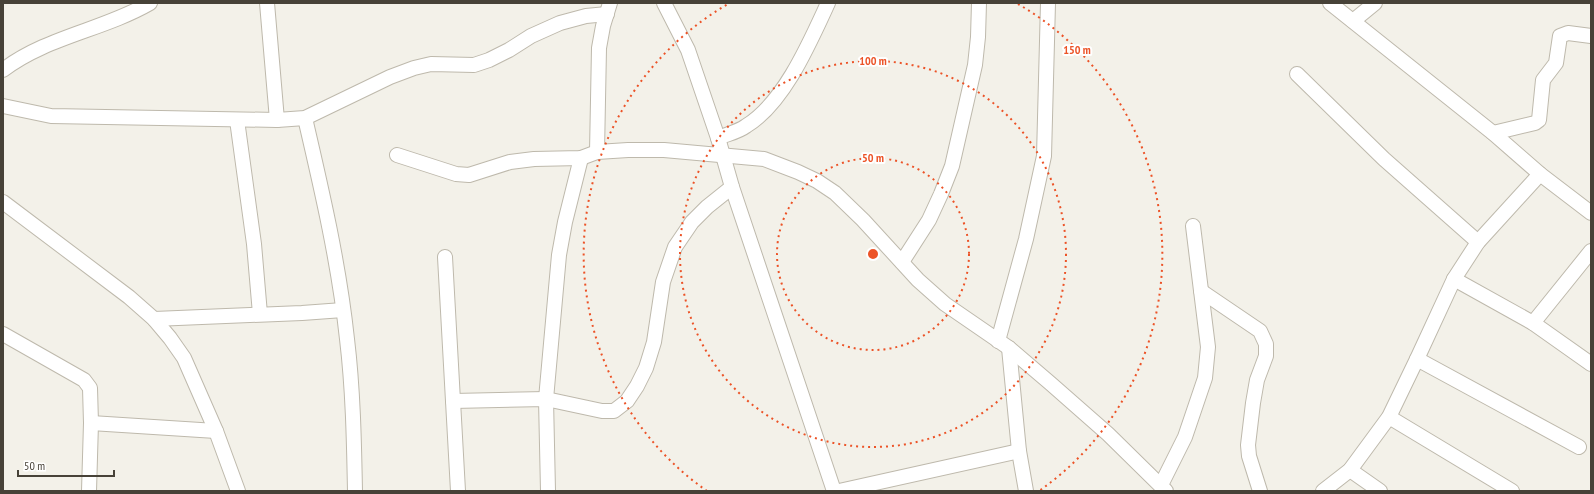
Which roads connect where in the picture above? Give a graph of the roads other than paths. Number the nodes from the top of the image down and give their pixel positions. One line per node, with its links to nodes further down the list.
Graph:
1 (150, 3): 12 (street)
2 (267, 3): 17 (street)
3 (664, 3): 19 (street)
4 (828, 3): 19 (street)
5 (979, 3): 32 (street)
6 (1048, 3): 40 (street)
7 (1330, 3): 10 (street)
8 (1375, 3): 10 (street)
9 (609, 8): 15 (street); 20 (street)
10 (1353, 21): 18 (street)
11 (1591, 36): 18 (street)
12 (3, 70)
13 (1297, 74): 29 (street)
14 (3, 106): 16 (street)
15 (305, 118): 17 (street); 35 (street)
16 (237, 120): 17 (street); 36 (street)
17 (277, 120)
18 (1493, 133): 24 (street)
19 (718, 138): 22 (street)
20 (597, 152): 22 (street); 23 (street)
21 (396, 155): 23 (street)
22 (722, 155): 25 (street); 32 (street)
23 (581, 158): 43 (street)
24 (1540, 174): 27 (street); 29 (street)
25 (732, 187): 43 (street); 57 (street)
26 (3, 202): 37 (street)
27 (1591, 214)
28 (1193, 226): 34 (street)
29 (1478, 242): 33 (street)
30 (1591, 251): 38 (street)
31 (445, 257): 44 (street)
32 (902, 262): 40 (street)
33 (1454, 279): 38 (street); 41 (street)
34 (1201, 291): 51 (street); 60 (street)
35 (343, 310): 36 (street); 54 (street)
36 (260, 314): 37 (street)
37 (154, 319): 47 (street)
38 (1533, 323): 42 (street)
39 (3, 334): 46 (street)
40 (1004, 345): 49 (street); 51 (street)
41 (1417, 359): 45 (street); 48 (street)
42 (1591, 364)
43 (546, 399): 44 (street); 56 (street)
44 (453, 401): 55 (street)
45 (1389, 417): 50 (street); 63 (street)
46 (91, 423): 47 (street); 52 (street)
47 (216, 431): 53 (street)
48 (1579, 448)
49 (1019, 451): 58 (street); 59 (street)
50 (1350, 470): 61 (street); 62 (street)
51 (1163, 488)
52 (89, 491)
53 (238, 491)
54 (355, 491)
55 (458, 491)
56 (548, 491)
57 (834, 491)
58 (839, 491)
59 (1026, 491)
60 (1260, 491)
61 (1323, 491)
62 (1380, 491)
63 (1512, 491)

